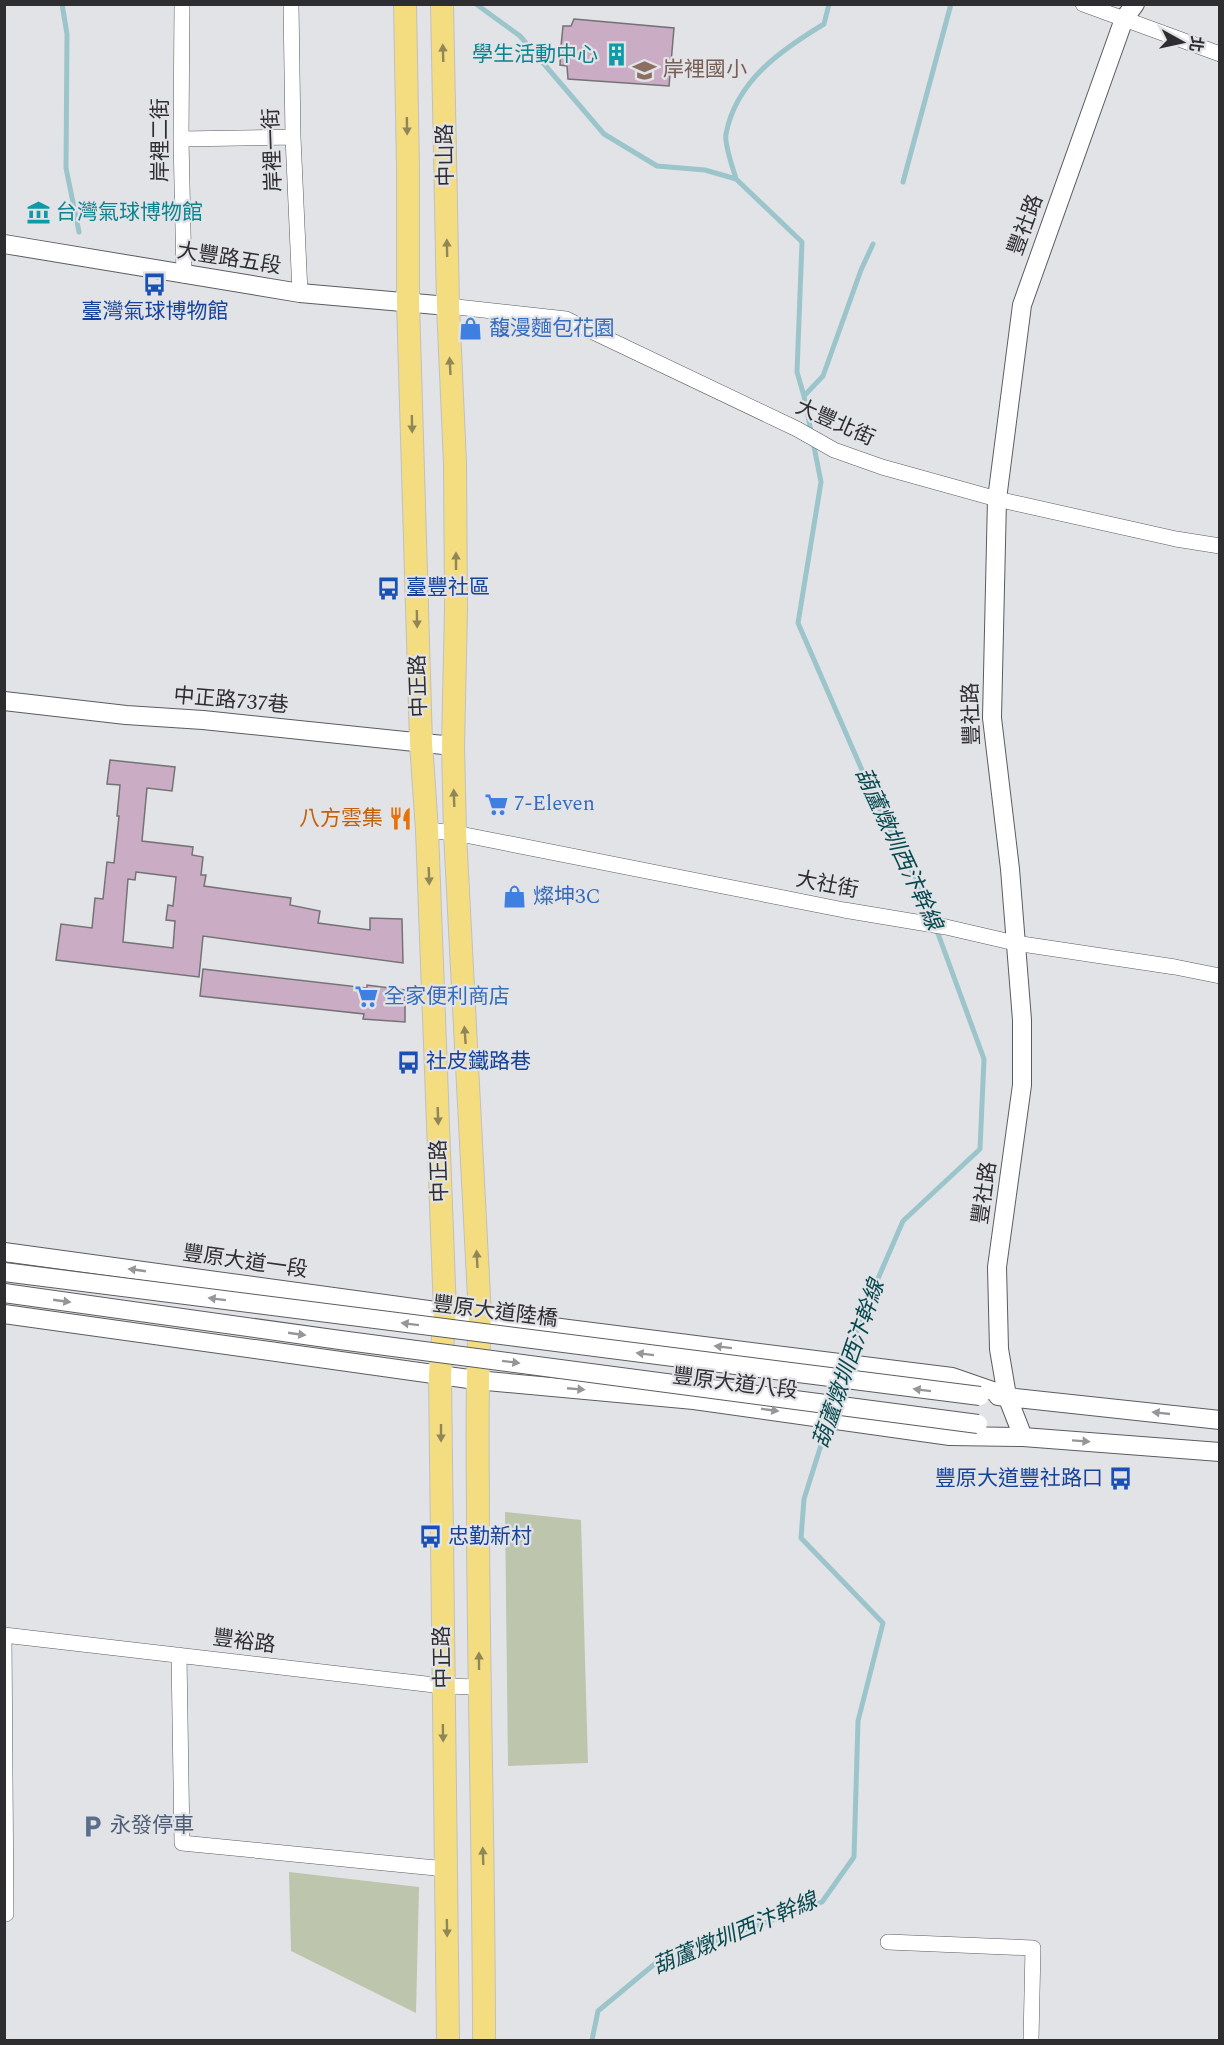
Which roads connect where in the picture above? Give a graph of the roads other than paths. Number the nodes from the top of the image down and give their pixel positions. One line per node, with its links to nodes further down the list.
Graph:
1 (182, 4): 9 (street, 岸裡二街)
2 (291, 4): 8 (street, 岸裡一街)
3 (405, 4): 13 (main road, 中山路, one-way to 13)
4 (442, 4): 14 (main road, 中山路, one-way to 4)
5 (1083, 4): 6 (street)
6 (1130, 12): 7 (street); 15 (street, 豐社路)
7 (1220, 54)
8 (293, 137): 9 (street); 12 (street, 岸裡一街)
9 (181, 139): 11 (street, 岸裡二街)
10 (4, 244): 11 (street, 大豐路五段)
11 (184, 275): 12 (street, 大豐路五段)
12 (300, 293): 13 (street, 大豐路五段)
13 (408, 302): 14 (street, 大豐路五段); 18 (main road, 中正路, one-way to 18)
14 (448, 306): 15 (street, 大豐北街); 19 (main road, 中正路, one-way to 14)
15 (997, 499): 16 (street, 大豐北街); 22 (street, 豐社路)
16 (1220, 546)
17 (4, 701): 18 (street, 中正路737巷)
18 (421, 742): 19 (street, 中正路737巷); 20 (main road, 中正路)
19 (453, 746): 21 (main road, 中正路, one-way to 19)
20 (427, 830): 21 (street, 大社街); 27 (main road, 中正路, one-way to 27)
21 (455, 833): 22 (street, 大社街); 29 (main road, 中正路, one-way to 21)
22 (1014, 943): 23 (street, 大社街); 33 (street, 豐社路)
23 (1220, 976)
24 (4, 1252): 27 (street, 豐原大道一段, one-way to 24)
25 (4, 1272): 32 (street, 豐原大道陸橋, one-way to 25, bridge)
26 (4, 1293): 35 (street, 豐原大道八段, one-way to 35, bridge)
27 (445, 1312): 29 (street, 豐原大道一段); 30 (main road, 中正路)
28 (4, 1314): 30 (street)
29 (480, 1317): 31 (main road, 中正路); 33 (street, 豐原大道八段, one-way to 29)
30 (440, 1374): 31 (street); 39 (main road, 中正路, one-way to 39)
31 (476, 1380): 35 (street, 豐原大道八段, one-way to 35); 40 (main road, 中正路, one-way to 31)
32 (980, 1396): 33 (street, 豐原大道八段)
33 (1007, 1396): 34 (street, 豐原大道八段, one-way to 33); 35 (street, 豐社路)
34 (1220, 1420)
35 (1023, 1437): 36 (street, 豐原大道八段, one-way to 36)
36 (1220, 1452)
37 (4, 1635): 38 (street, 豐裕路); 42 (street)
38 (179, 1655): 39 (street, 豐裕路); 41 (street)
39 (443, 1686): 40 (street, 豐裕路); 41 (main road, 中正路, one-way to 41)
40 (479, 1688): 45 (main road, 中正路, one-way to 40)
41 (446, 1869): 44 (main road, 中正路, one-way to 44)
42 (6, 1914)
43 (888, 1942): 46 (street)
44 (448, 2040)
45 (484, 2040)
46 (1031, 2040)

